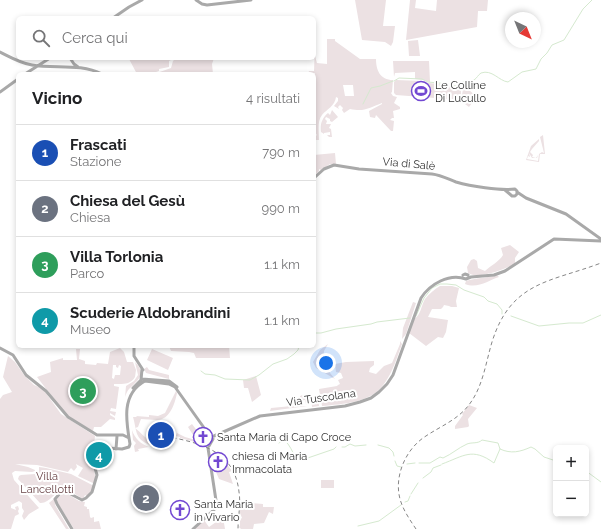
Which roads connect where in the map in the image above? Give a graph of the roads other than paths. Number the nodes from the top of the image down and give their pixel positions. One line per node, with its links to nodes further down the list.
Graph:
1 (142, 0): 4 (main road)
2 (196, 0): 3 (main road)
3 (251, 0)
4 (116, 16)
5 (0, 52): 6 (main road)
6 (16, 60)
7 (16, 60): 11 (main road)
8 (47, 60): 10 (main road)
9 (72, 62): 12 (main road); 13 (main road)
10 (42, 64): 11 (main road); 12 (main road)
11 (37, 65): 14 (main road)
12 (69, 67): 13 (main road)
13 (79, 67): 15 (main road)
14 (28, 72)
15 (97, 72)
16 (16, 80): 17 (main road)
17 (0, 92)
18 (316, 176): 19 (main road, Via di Salè)
19 (505, 190): 20 (main road, Via di Salè); 22 (main road)
20 (512, 190): 21 (main road); 22 (main road)
21 (517, 192): 22 (main road); 23 (main road)
22 (511, 195)
23 (600, 240): 30 (main road, Via Tuscolana)
24 (0, 348): 27 (main road)
25 (134, 348): 26 (main road)
26 (143, 380): 28 (main road); 30 (main road); 31 (main road)
27 (97, 435): 29 (main road); 32 (main road)
28 (124, 435): 29 (main road); 31 (main road)
29 (117, 436): 33 (main road)
30 (212, 437): 35 (main road)
31 (129, 438): 33 (main road)
32 (97, 446): 33 (main road); 34 (main road)
33 (116, 448)
34 (72, 529)
35 (193, 529)

